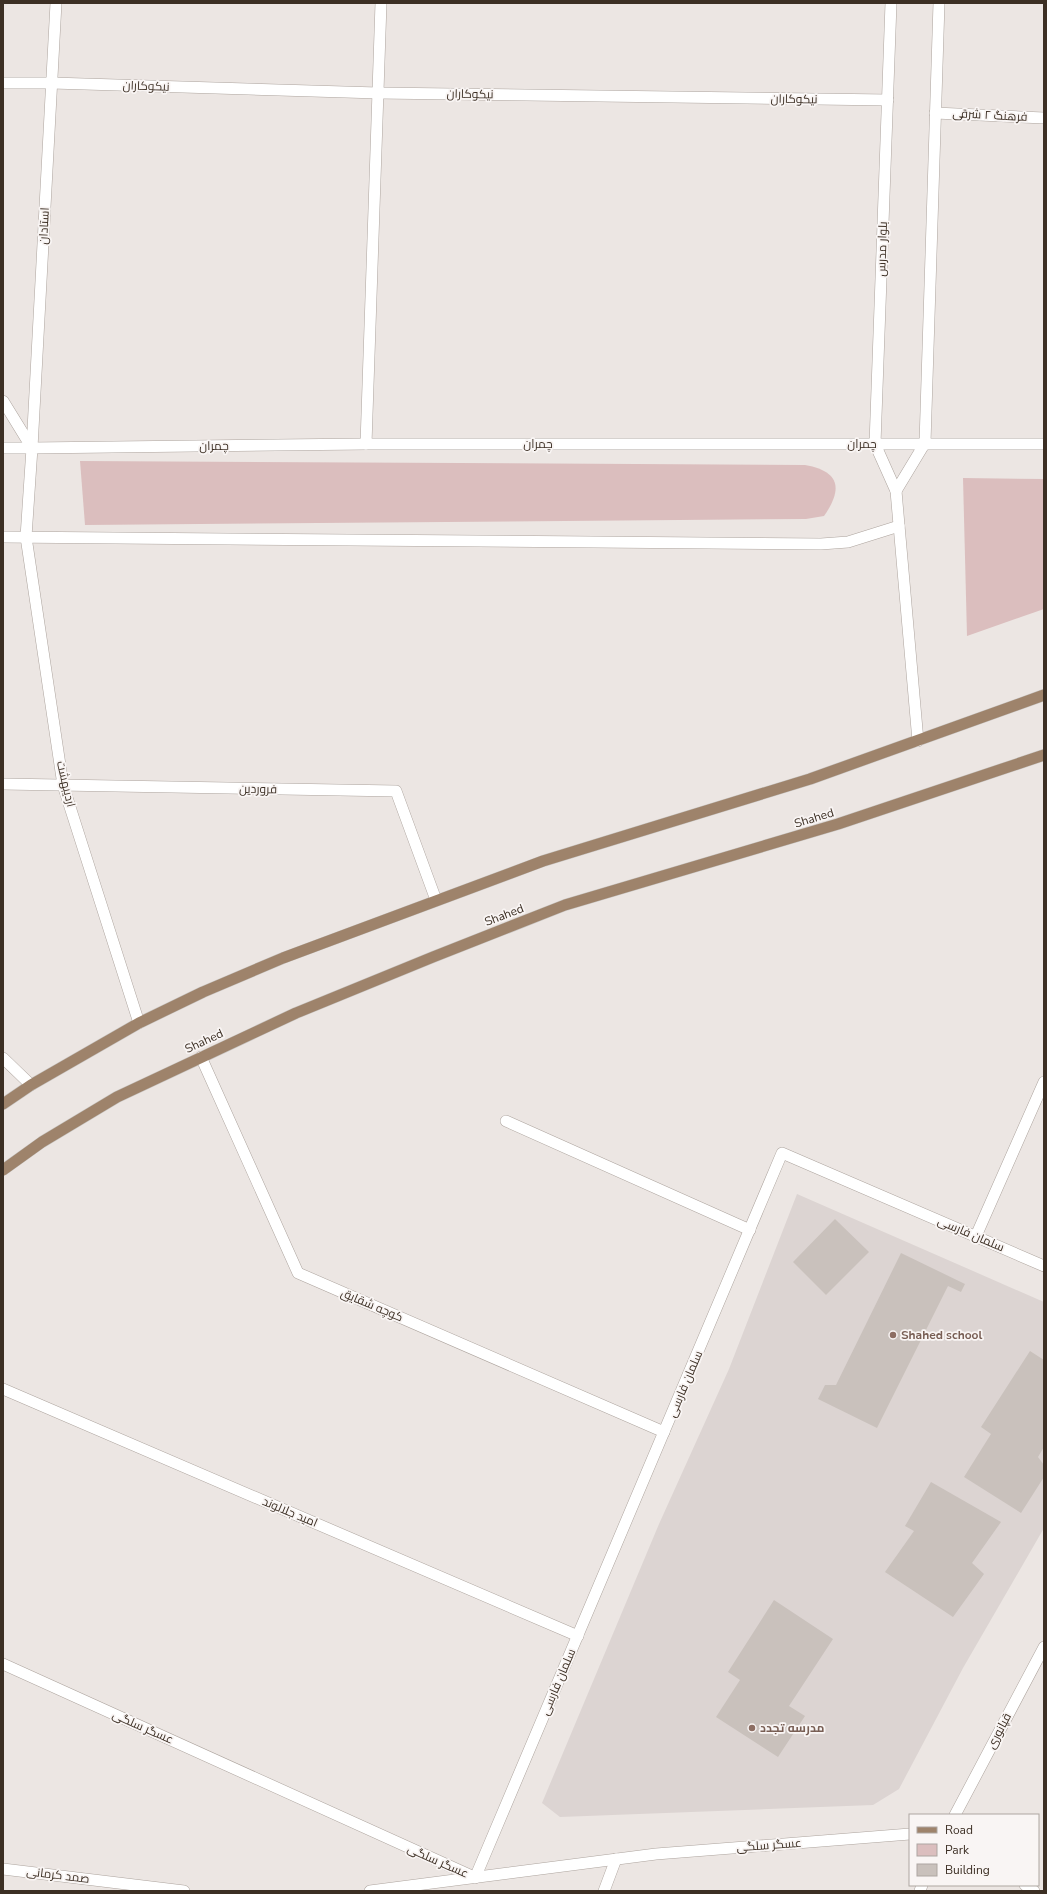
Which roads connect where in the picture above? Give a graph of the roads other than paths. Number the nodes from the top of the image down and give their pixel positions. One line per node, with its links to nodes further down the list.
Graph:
1 (56, 3): 6 (street, استادان)
2 (381, 3): 7 (street)
3 (891, 3): 8 (street, بلوار مدرس)
4 (939, 3): 9 (street)
5 (3, 83): 6 (street, نیکوکاران)
6 (52, 83): 7 (street, نیکوکاران); 17 (street, استادان)
7 (378, 93): 8 (street, نیکوکاران); 13 (street)
8 (888, 100): 14 (street, بلوار مدرس)
9 (935, 113): 10 (street, فرهنگ ۲ شرقی); 12 (street)
10 (1044, 118)
11 (3, 401): 17 (street)
12 (925, 443): 14 (street, چمران); 15 (street, چمران); 18 (street)
13 (366, 444): 14 (street, چمران); 17 (street, چمران)
14 (874, 444): 18 (street, بلوار مدرس)
15 (1044, 444)
16 (3, 448): 17 (street, چمران)
17 (32, 448): 21 (street)
18 (896, 491): 19 (street)
19 (899, 526): 21 (street); 23 (street)
20 (3, 537): 21 (street)
21 (26, 537): 26 (street, اردیبهشت)
22 (1044, 695): 23 (main road)
23 (918, 741): 27 (main road)
24 (1044, 755): 29 (main road, Shahed)
25 (3, 784): 26 (street, فروردین)
26 (64, 785): 27 (street, فروردین); 28 (street, اردیبهشت)
27 (436, 900): 28 (main road)
28 (139, 1023): 32 (main road)
29 (201, 1057): 35 (main road, Shahed); 40 (street, کوچه شقایق)
30 (3, 1058): 32 (street)
31 (1044, 1082): 37 (street)
32 (31, 1085): 33 (main road)
33 (3, 1104)
34 (506, 1121): 36 (street)
35 (3, 1170)
36 (750, 1230): 37 (street, سلمان فارسی); 40 (street, سلمان فارسی)
37 (976, 1236): 38 (street, سلمان فارسی)
38 (1044, 1266)
39 (3, 1389): 41 (street, امید جلالوند)
40 (664, 1432): 41 (street, سلمان فارسی)
41 (578, 1636): 48 (street, سلمان فارسی)
42 (1044, 1647): 44 (street, قپانوری)
43 (3, 1664): 48 (street, عسگر سلگی)
44 (956, 1814)
45 (909, 1834): 46 (street, عسگر سلگی)
46 (616, 1859): 48 (street, عسگر سلگی); 52 (street)
47 (3, 1869): 49 (street, صمد کرمانی)
48 (476, 1878): 51 (street)
49 (127, 1888): 50 (street, صمد کرمانی)
50 (184, 1891)
51 (370, 1891)
52 (604, 1891)

